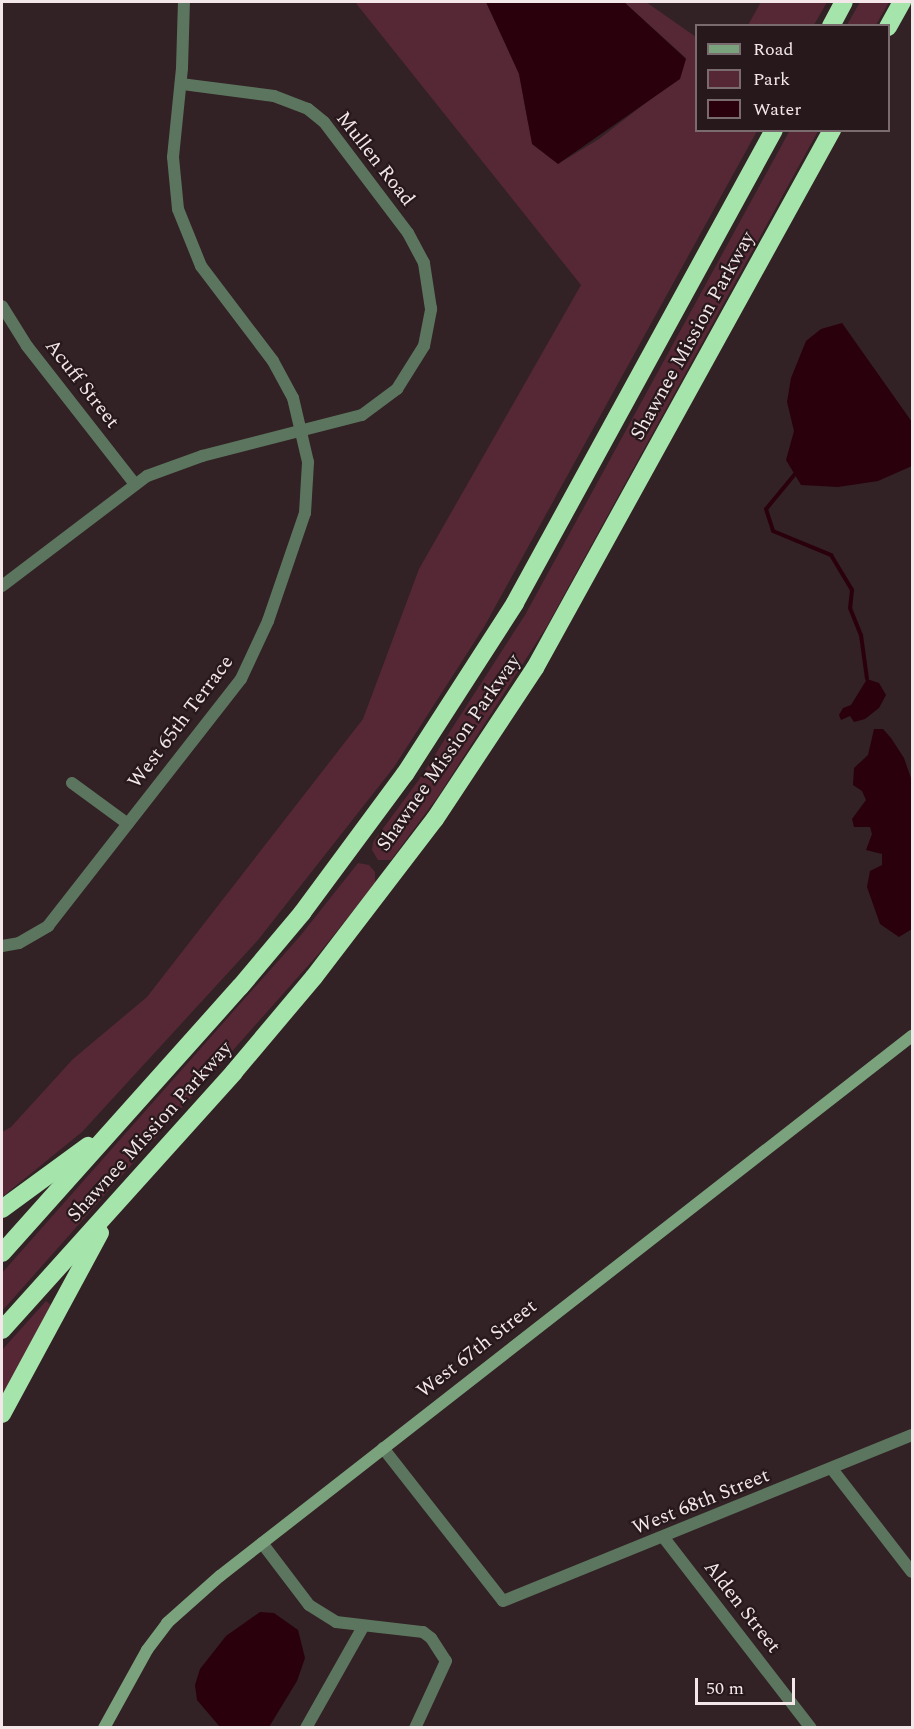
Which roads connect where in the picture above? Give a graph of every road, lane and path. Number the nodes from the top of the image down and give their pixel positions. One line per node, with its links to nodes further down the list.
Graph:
1 (184, 2): 6 (street, West 65th Terrace)
2 (844, 2): 4 (highway)
3 (902, 2): 5 (highway)
4 (832, 24)
5 (890, 24)
6 (181, 84): 10 (street, West 65th Terrace); 10 (street, Mullen Road)
7 (773, 132): 17 (highway, Shawnee Mission Parkway)
8 (831, 132): 18 (highway, Shawnee Mission Parkway)
9 (2, 306): 11 (street, Acuff Street)
10 (301, 433): 11 (street); 14 (street, West 65th Terrace)
11 (135, 484): 12 (street)
12 (2, 586)
13 (72, 783): 14 (street)
14 (128, 824): 15 (street, West 65th Terrace)
15 (2, 946)
16 (912, 1036): 24 (street, West 67th Street)
17 (118, 1124): 19 (highway); 20 (highway, Shawnee Mission Parkway)
18 (117, 1203): 21 (highway, Shawnee Mission Parkway); 22 (highway)
19 (2, 1209)
20 (2, 1253)
21 (2, 1330)
22 (2, 1414)
23 (912, 1435): 25 (street, West 68th Street)
24 (383, 1448): 26 (street, West 68th Street); 27 (street, West 67th Street)
25 (832, 1469): 26 (street, West 68th Street); 28 (street)
26 (664, 1538): 33 (street, Alden Street)
27 (262, 1543): 29 (street); 30 (street, West 67th Street)
28 (912, 1572)
29 (363, 1627): 31 (street); 32 (street)
30 (104, 1728)
31 (306, 1728)
32 (416, 1728)
33 (811, 1728)

